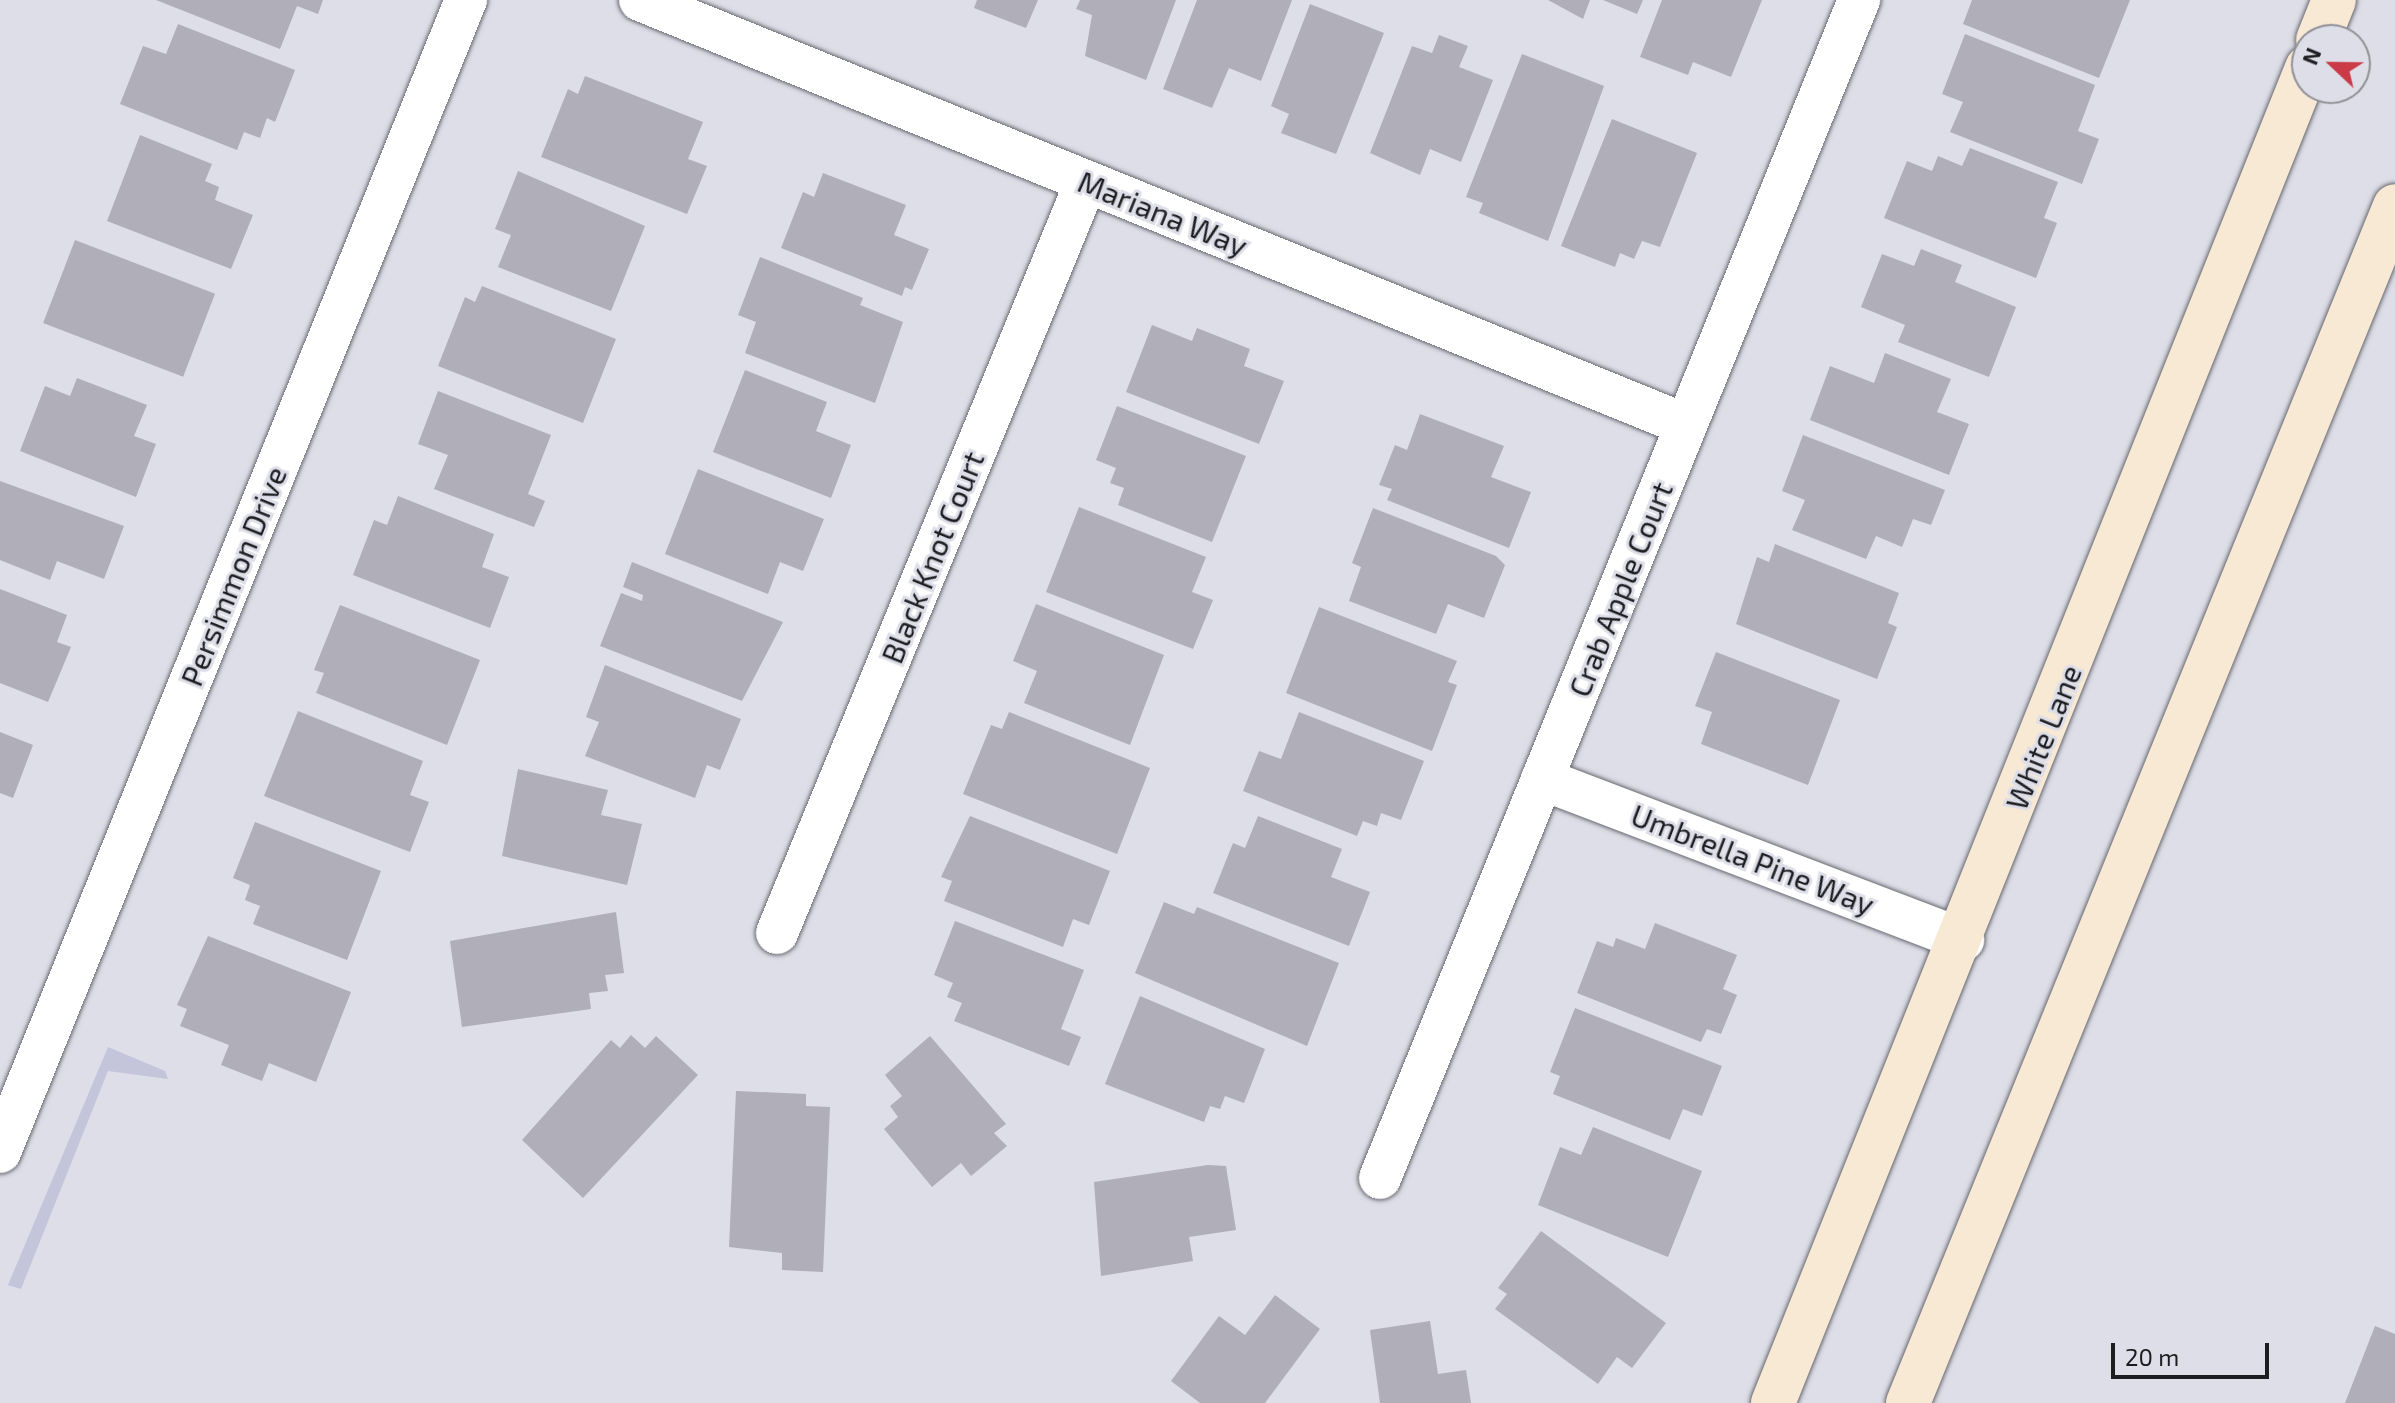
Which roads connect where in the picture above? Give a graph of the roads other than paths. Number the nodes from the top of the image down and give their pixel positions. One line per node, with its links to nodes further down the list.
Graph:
1 (466, 0): 13 (street, Persimmon Drive)
2 (640, 0): 7 (street, Mariana Way)
3 (1859, 0): 9 (street, Crab Apple Court)
4 (2334, 0): 5 (main road)
5 (2324, 24)
6 (2293, 104): 12 (main road, White Lane)
7 (1086, 182): 9 (street, Mariana Way); 11 (street, Black Knot Court)
8 (2395, 206): 16 (main road)
9 (1686, 425): 10 (street, Crab Apple Court)
10 (1542, 779): 12 (street, Umbrella Pine Way); 14 (street, Crab Apple Court)
11 (777, 933)
12 (1963, 940): 15 (main road, White Lane)
13 (0, 1152)
14 (1380, 1178)
15 (1773, 1403)
16 (1908, 1403)

